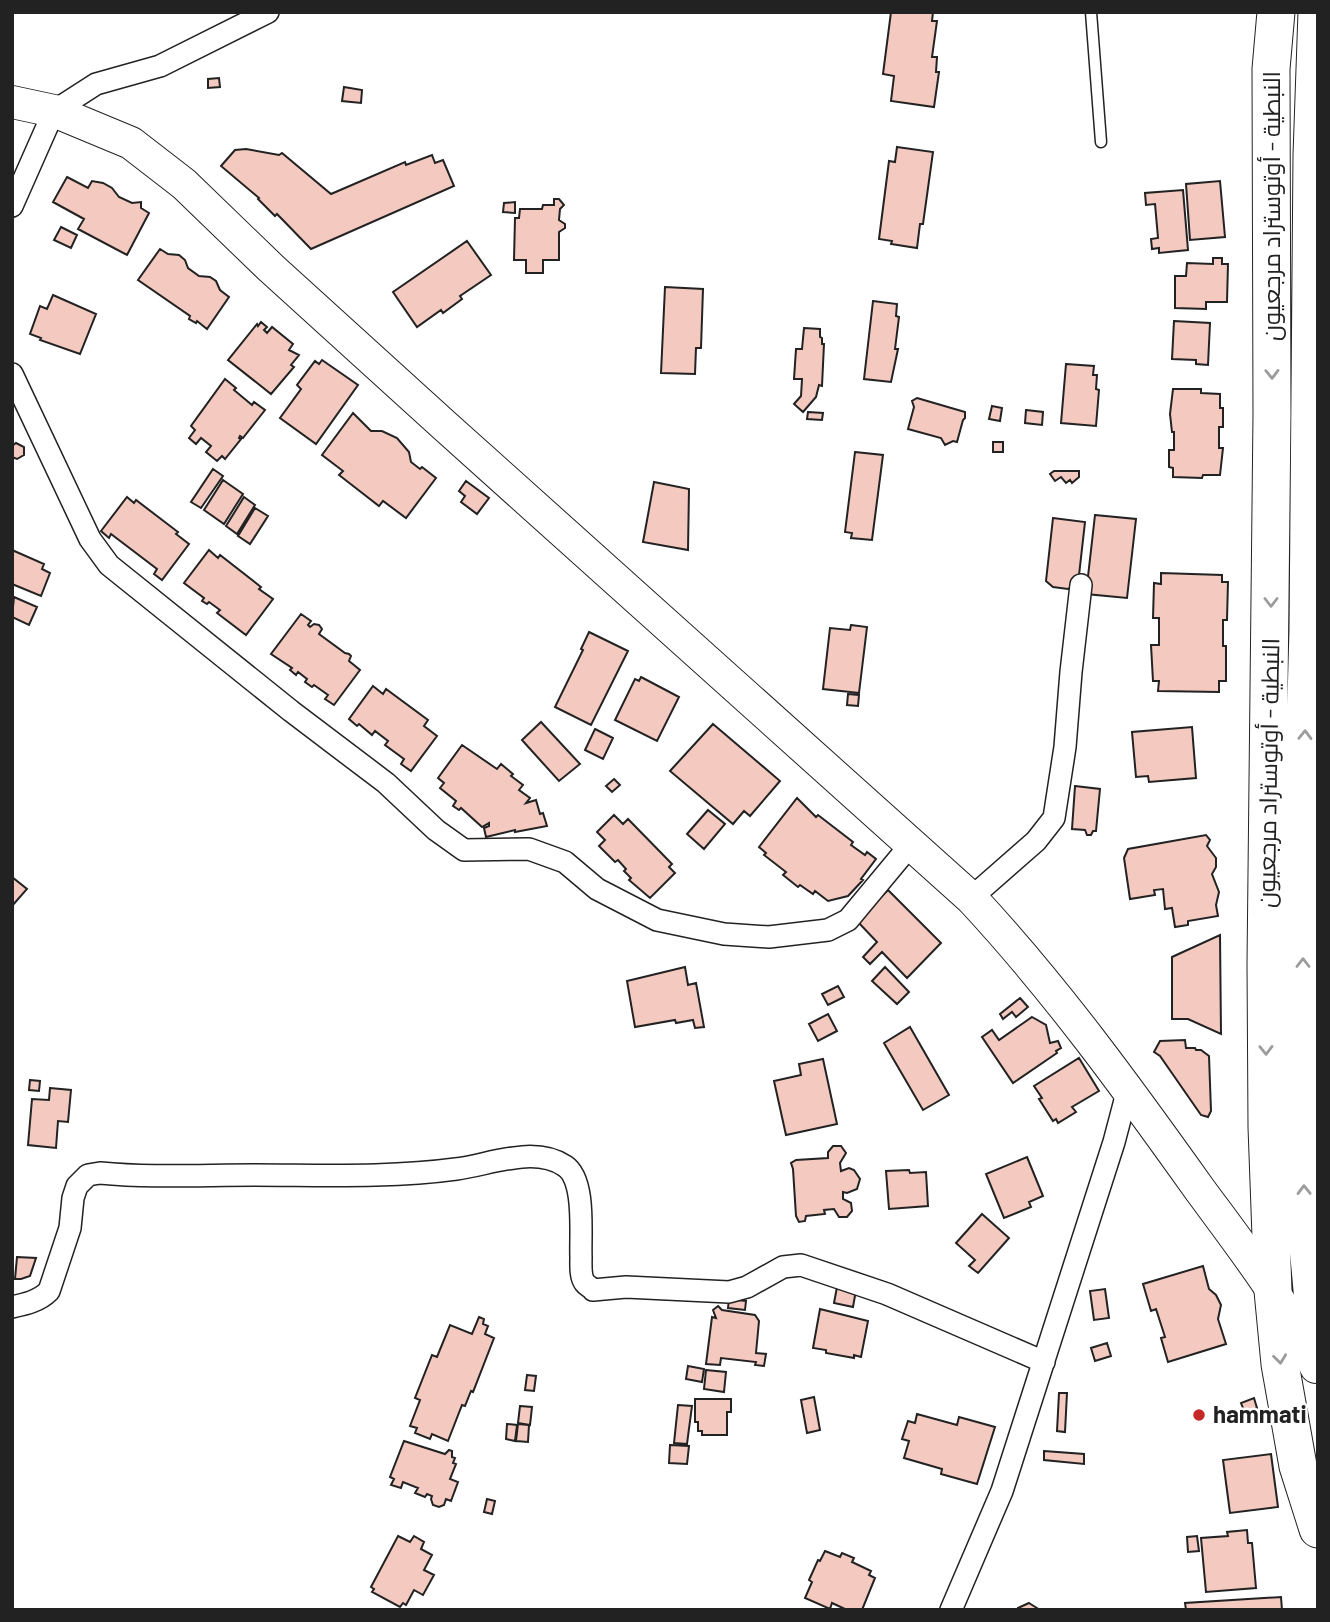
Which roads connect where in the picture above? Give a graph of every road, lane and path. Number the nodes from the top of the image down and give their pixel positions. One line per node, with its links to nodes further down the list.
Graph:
1 (268, 12): 6 (street)
2 (1091, 12): 7 (lane)
3 (1276, 12): 15 (highway, النبطية - أوتوستراد مرجعيون, one-way to 15)
4 (1317, 12): 11 (highway, النبطية - أوتوستراد مرجعيون)
5 (12, 102): 6 (main road)
6 (54, 111): 8 (street); 12 (main road)
7 (1101, 142)
8 (12, 206)
9 (12, 374): 12 (street)
10 (1081, 585): 13 (street)
11 (1313, 629): 17 (highway, النبطية - أوتوستراد مرجعيون, one-way to 11)
12 (912, 843): 13 (main road)
13 (971, 898): 14 (main road)
14 (1128, 1089): 15 (main road); 18 (street)
15 (1273, 1291): 19 (main road); 20 (highway, النبطية - أوتوستراد مرجعيون, one-way to 20)
16 (12, 1307): 18 (street)
17 (1318, 1356)
18 (1044, 1362): 21 (street)
19 (1318, 1370)
20 (1318, 1529)
21 (951, 1610)

